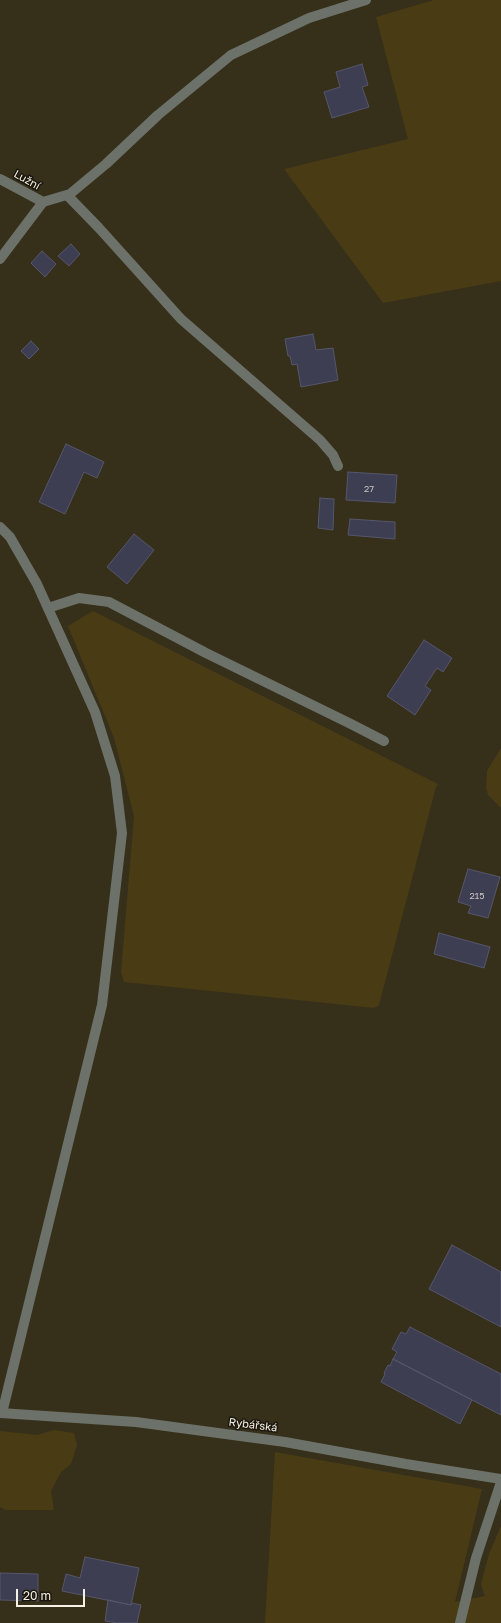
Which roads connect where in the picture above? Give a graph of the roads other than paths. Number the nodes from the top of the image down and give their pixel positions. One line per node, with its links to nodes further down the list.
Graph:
1 (366, 0): 3 (street)
2 (0, 178): 4 (street, Lužní)
3 (67, 194): 4 (street); 6 (street)
4 (42, 202): 5 (street)
5 (0, 259)
6 (338, 466)
7 (0, 527): 8 (street)
8 (48, 608): 9 (street); 10 (street)
9 (384, 742)
10 (1, 1413): 11 (street, Rybářská)
11 (501, 1479)
12 (501, 1482): 13 (street)
13 (460, 1623)

